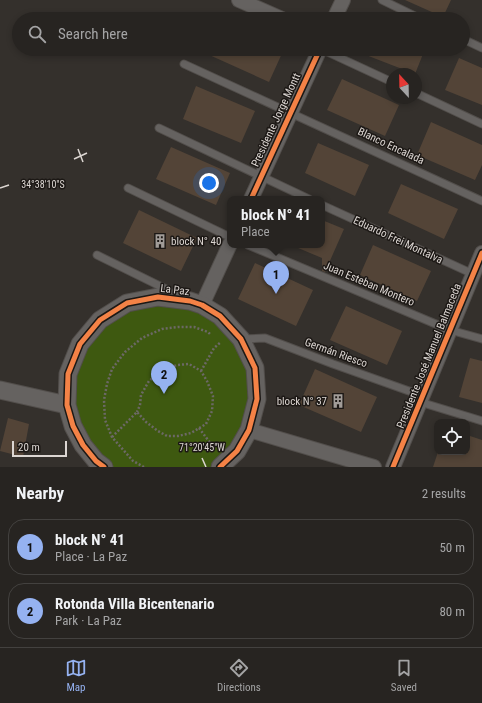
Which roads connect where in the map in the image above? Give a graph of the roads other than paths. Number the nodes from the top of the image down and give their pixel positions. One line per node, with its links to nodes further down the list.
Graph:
1 (239, 0): 4 (street)
2 (343, 0): 5 (street)
3 (382, 0): 6 (lane)
4 (266, 12)
5 (337, 12)
6 (407, 12)
7 (470, 42): 8 (lane)
8 (482, 48)
9 (318, 56): 14 (street, Presidente Jorge Montt)
10 (336, 56): 12 (lane)
11 (184, 64): 14 (lane, Blanco Encalada)
12 (386, 79)
13 (422, 96): 15 (lane)
14 (291, 112): 17 (street, Presidente Jorge Montt); 21 (lane, Blanco Encalada)
15 (482, 124)
16 (159, 128): 17 (lane)
17 (261, 177): 19 (street, Presidente Jorge Montt); 20 (lane)
18 (128, 188): 23 (lane)
19 (252, 196)
20 (302, 196)
21 (482, 201)
22 (325, 206): 27 (lane, Eduardo Frei Montalva)
23 (227, 236)
24 (228, 248): 29 (street)
25 (255, 248): 30 (lane, Juan Esteban Montero)
26 (97, 255): 28 (lane)
27 (479, 263): 30 (street, Presidente José Manuel Balmaceda)
28 (173, 299): 29 (street, La Paz); 35 (street, La Paz)
29 (202, 305): 31 (street, La Paz)
30 (450, 330): 32 (lane, Juan Esteban Montero); 34 (street, Presidente José Manuel Balmaceda)
31 (241, 339): 34 (lane, Germán Riesco); 37 (street, La Paz)
32 (482, 339)
33 (0, 390): 35 (street)
34 (422, 399): 36 (lane, Germán Riesco); 41 (street, Presidente José Manuel Balmaceda)
35 (68, 405): 39 (street, La Paz)
36 (482, 421)
37 (249, 430): 38 (street, La Paz); 40 (street)
38 (218, 459)
39 (104, 467)
40 (374, 467)
41 (393, 467)

